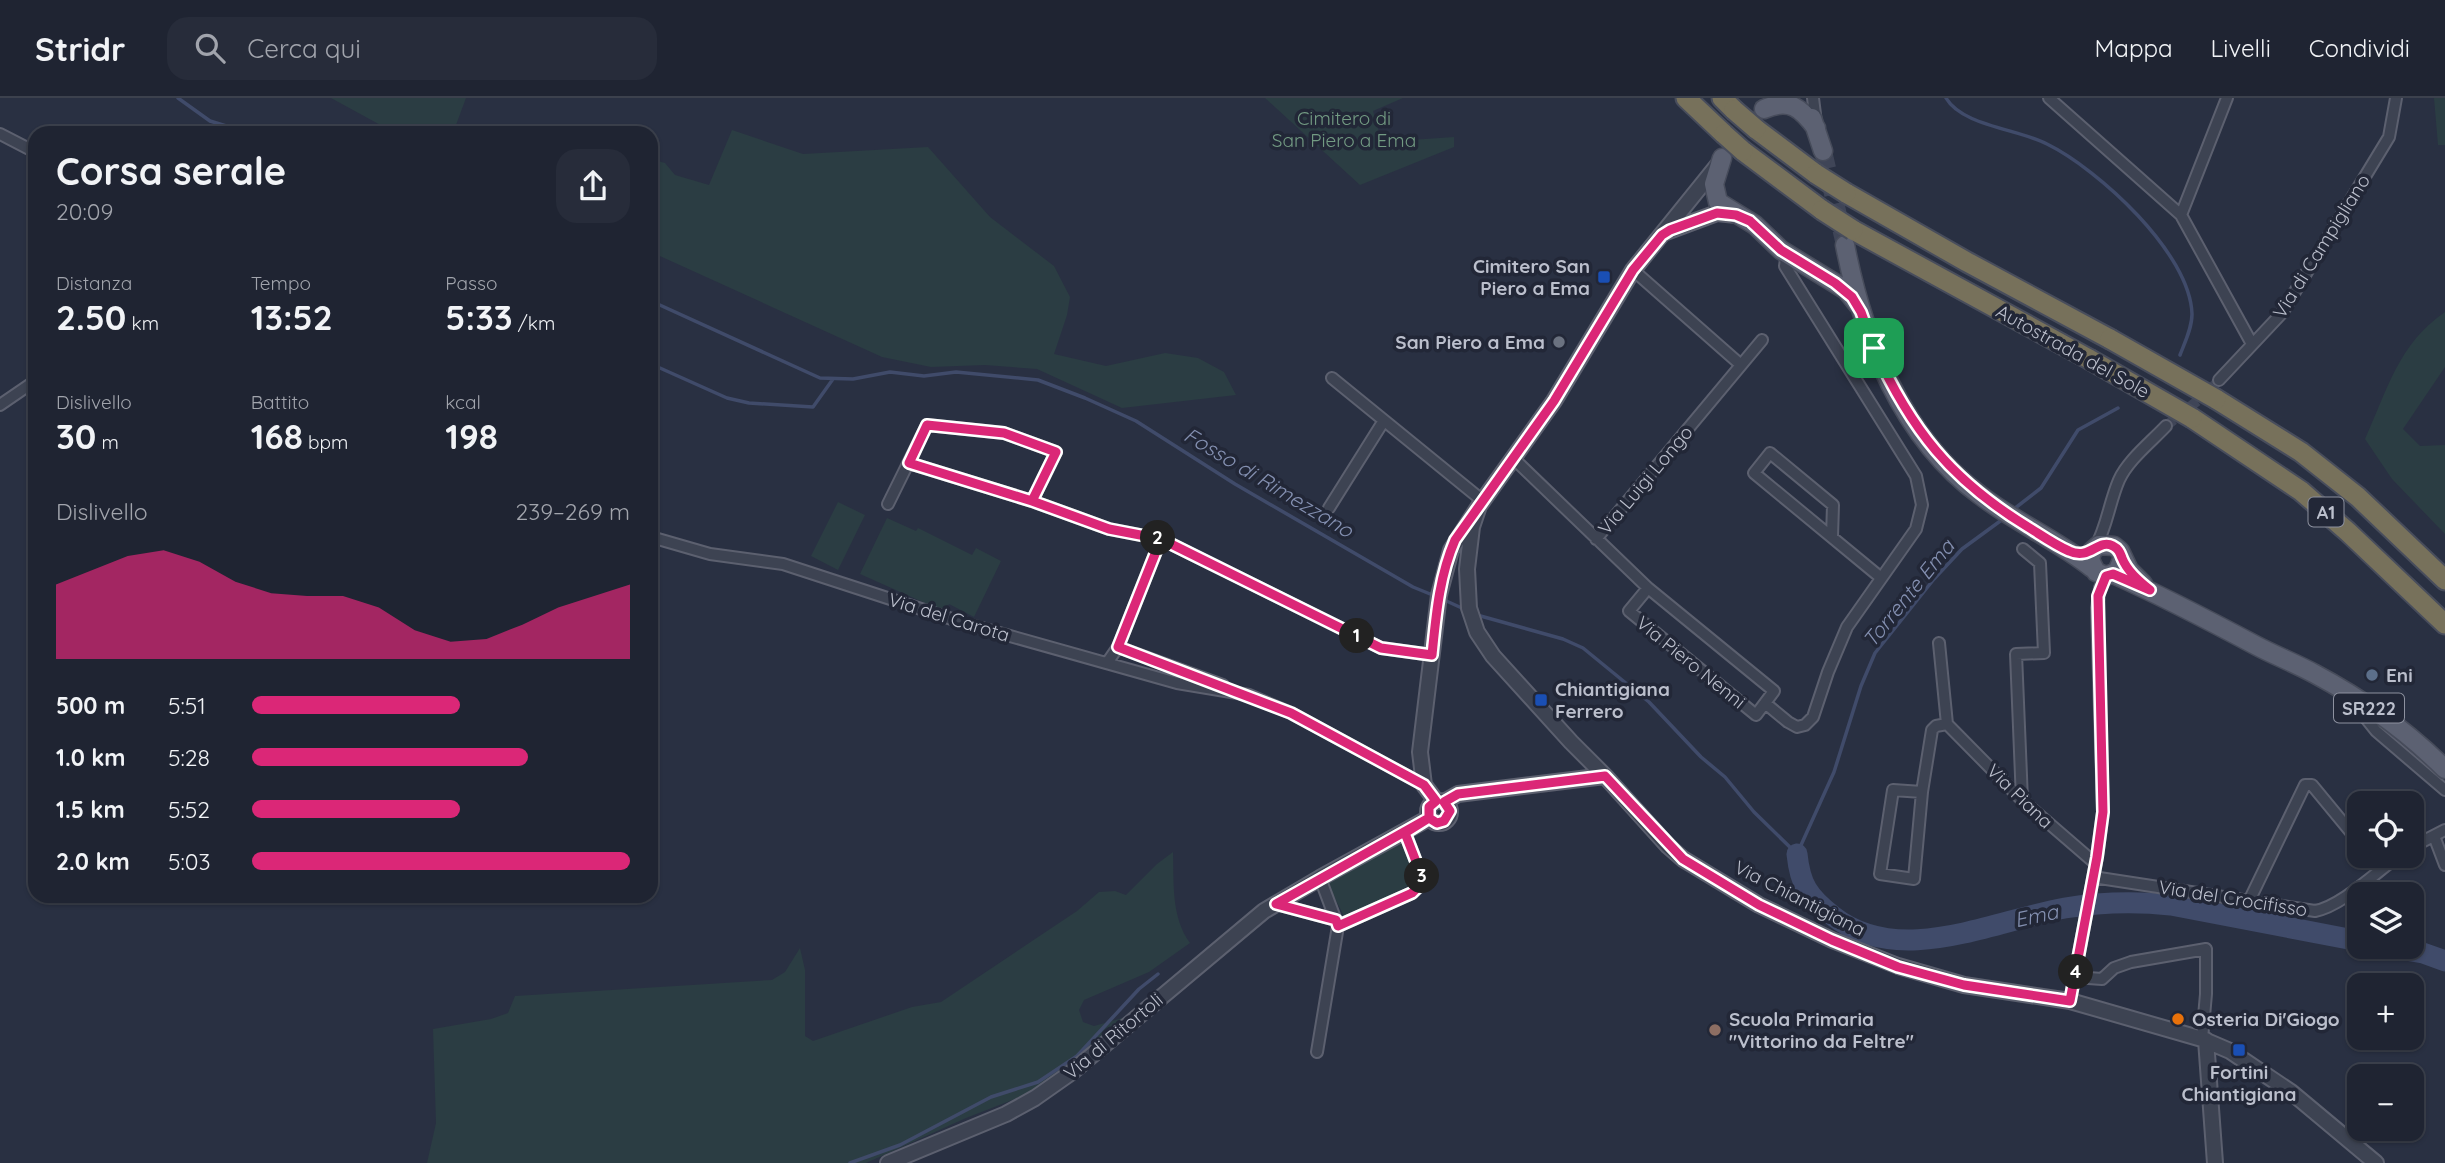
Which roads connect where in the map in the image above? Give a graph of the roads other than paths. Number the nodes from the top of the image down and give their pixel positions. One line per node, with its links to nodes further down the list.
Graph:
1 (1686, 98): 17 (highway, Autostrada del Sole / A1, bridge)
2 (1804, 98): 9 (main road)
3 (1813, 98): 9 (street)
4 (2049, 98): 14 (street)
5 (2227, 98): 14 (street)
6 (2396, 98): 22 (street, Via di Campigliano)
7 (1760, 103): 9 (main road)
8 (1728, 104): 26 (highway, Autostrada del Sole / A1, bridge)
9 (1816, 128): 12 (main road)
10 (0, 134): 11 (street)
11 (28, 148)
12 (1823, 151)
13 (1722, 158): 15 (main road, Via Chiantigiana); 16 (street, Via Chiantigiana)
14 (2181, 215): 22 (street)
15 (1742, 217): 16 (street, Via Chiantigiana); 18 (main road, Via Chiantigiana)
16 (1662, 235): 19 (street, Via Chiantigiana)
17 (1847, 240): 18 (main road); 20 (main road, Via Chiantigiana); 45 (highway, Autostrada del Sole / A1, bridge)
18 (1794, 259): 20 (main road, Via Chiantigiana); 42 (street)
19 (1633, 270): 23 (street); 30 (street, Via Chiantigiana)
20 (1861, 312): 41 (main road, Via Chiantigiana)
21 (1762, 340): 23 (street, Via Luigi Longo)
22 (2252, 344): 26 (street, Via di Campigliano)
23 (1741, 365): 39 (street, Via Luigi Longo)
24 (1332, 378): 28 (street)
25 (28, 386): 27 (street)
26 (2217, 389): 43 (highway, Autostrada del Sole / A1)
27 (0, 405)
28 (1383, 422): 33 (street); 35 (street)
29 (2166, 426): 41 (street)
30 (1513, 458): 33 (street, Via Chiantigiana); 39 (street, Via Luigi Longo)
31 (909, 463): 32 (street); 32 (street); 34 (street)
32 (1032, 501): 38 (street)
33 (1481, 503): 48 (street, Via Chiantigiana); 56 (street, Via Chiantigiana)
34 (888, 505)
35 (1329, 508)
36 (1832, 537): 36 (street); 42 (street)
37 (658, 539): 50 (street, Via del Carota)
38 (1161, 539): 47 (street); 48 (street)
39 (1596, 539): 44 (street, Via Piero Nenni)
40 (2023, 549): 60 (street)
41 (2105, 560): 49 (main road, SR222); 67 (street)
42 (1880, 577): 52 (street)
43 (2445, 580)
44 (1648, 588): 52 (street, Via Piero Nenni); 52 (street, Via Piero Nenni)
45 (2445, 624)
46 (1939, 643): 54 (street)
47 (1118, 647): 50 (street); 51 (street, Via del Carota)
48 (1432, 655): 57 (street, Via Chiantigiana)
49 (2285, 661): 53 (main road, SR222); 55 (main road, SR222)
50 (1107, 663): 51 (street, Via del Carota)
51 (1248, 695): 57 (street, Via del Carota)
52 (1765, 703)
53 (2360, 711): 55 (main road, SR222); 58 (street)
54 (1947, 724): 59 (street); 60 (street, Via Piana)
55 (2445, 769)
56 (1605, 776): 61 (street); 76 (street, Via Chiantigiana)
57 (1424, 785): 61 (street)
58 (2445, 790)
59 (1922, 792): 59 (street)
60 (2022, 800): 67 (street, Via Piana)
61 (1440, 802): 64 (street, Via di Ritortoli)
62 (2347, 827): 72 (street)
63 (2445, 830): 65 (street)
64 (1405, 833): 71 (street, Via di Ritortoli); 74 (street)
65 (2434, 836): 66 (street); 68 (street)
66 (2424, 840)
67 (2096, 864): 70 (street)
68 (2445, 865)
69 (2380, 869): 72 (street, Via del Crocifisso)
70 (2093, 877): 72 (street, Via del Crocifisso); 75 (street)
71 (1320, 878): 73 (street, Via di Ritortoli); 74 (street)
72 (2249, 901)
73 (1276, 904): 74 (street); 79 (street, Via di Ritortoli)
74 (1337, 923): 78 (street)
75 (2075, 977): 76 (street); 77 (street)
76 (2070, 1001): 77 (street, Via Chiantigiana)
77 (2204, 1040): 80 (street); 81 (street, Via Chiantigiana)
78 (1317, 1052)
79 (888, 1163)
80 (2215, 1163)
81 (2376, 1163)

